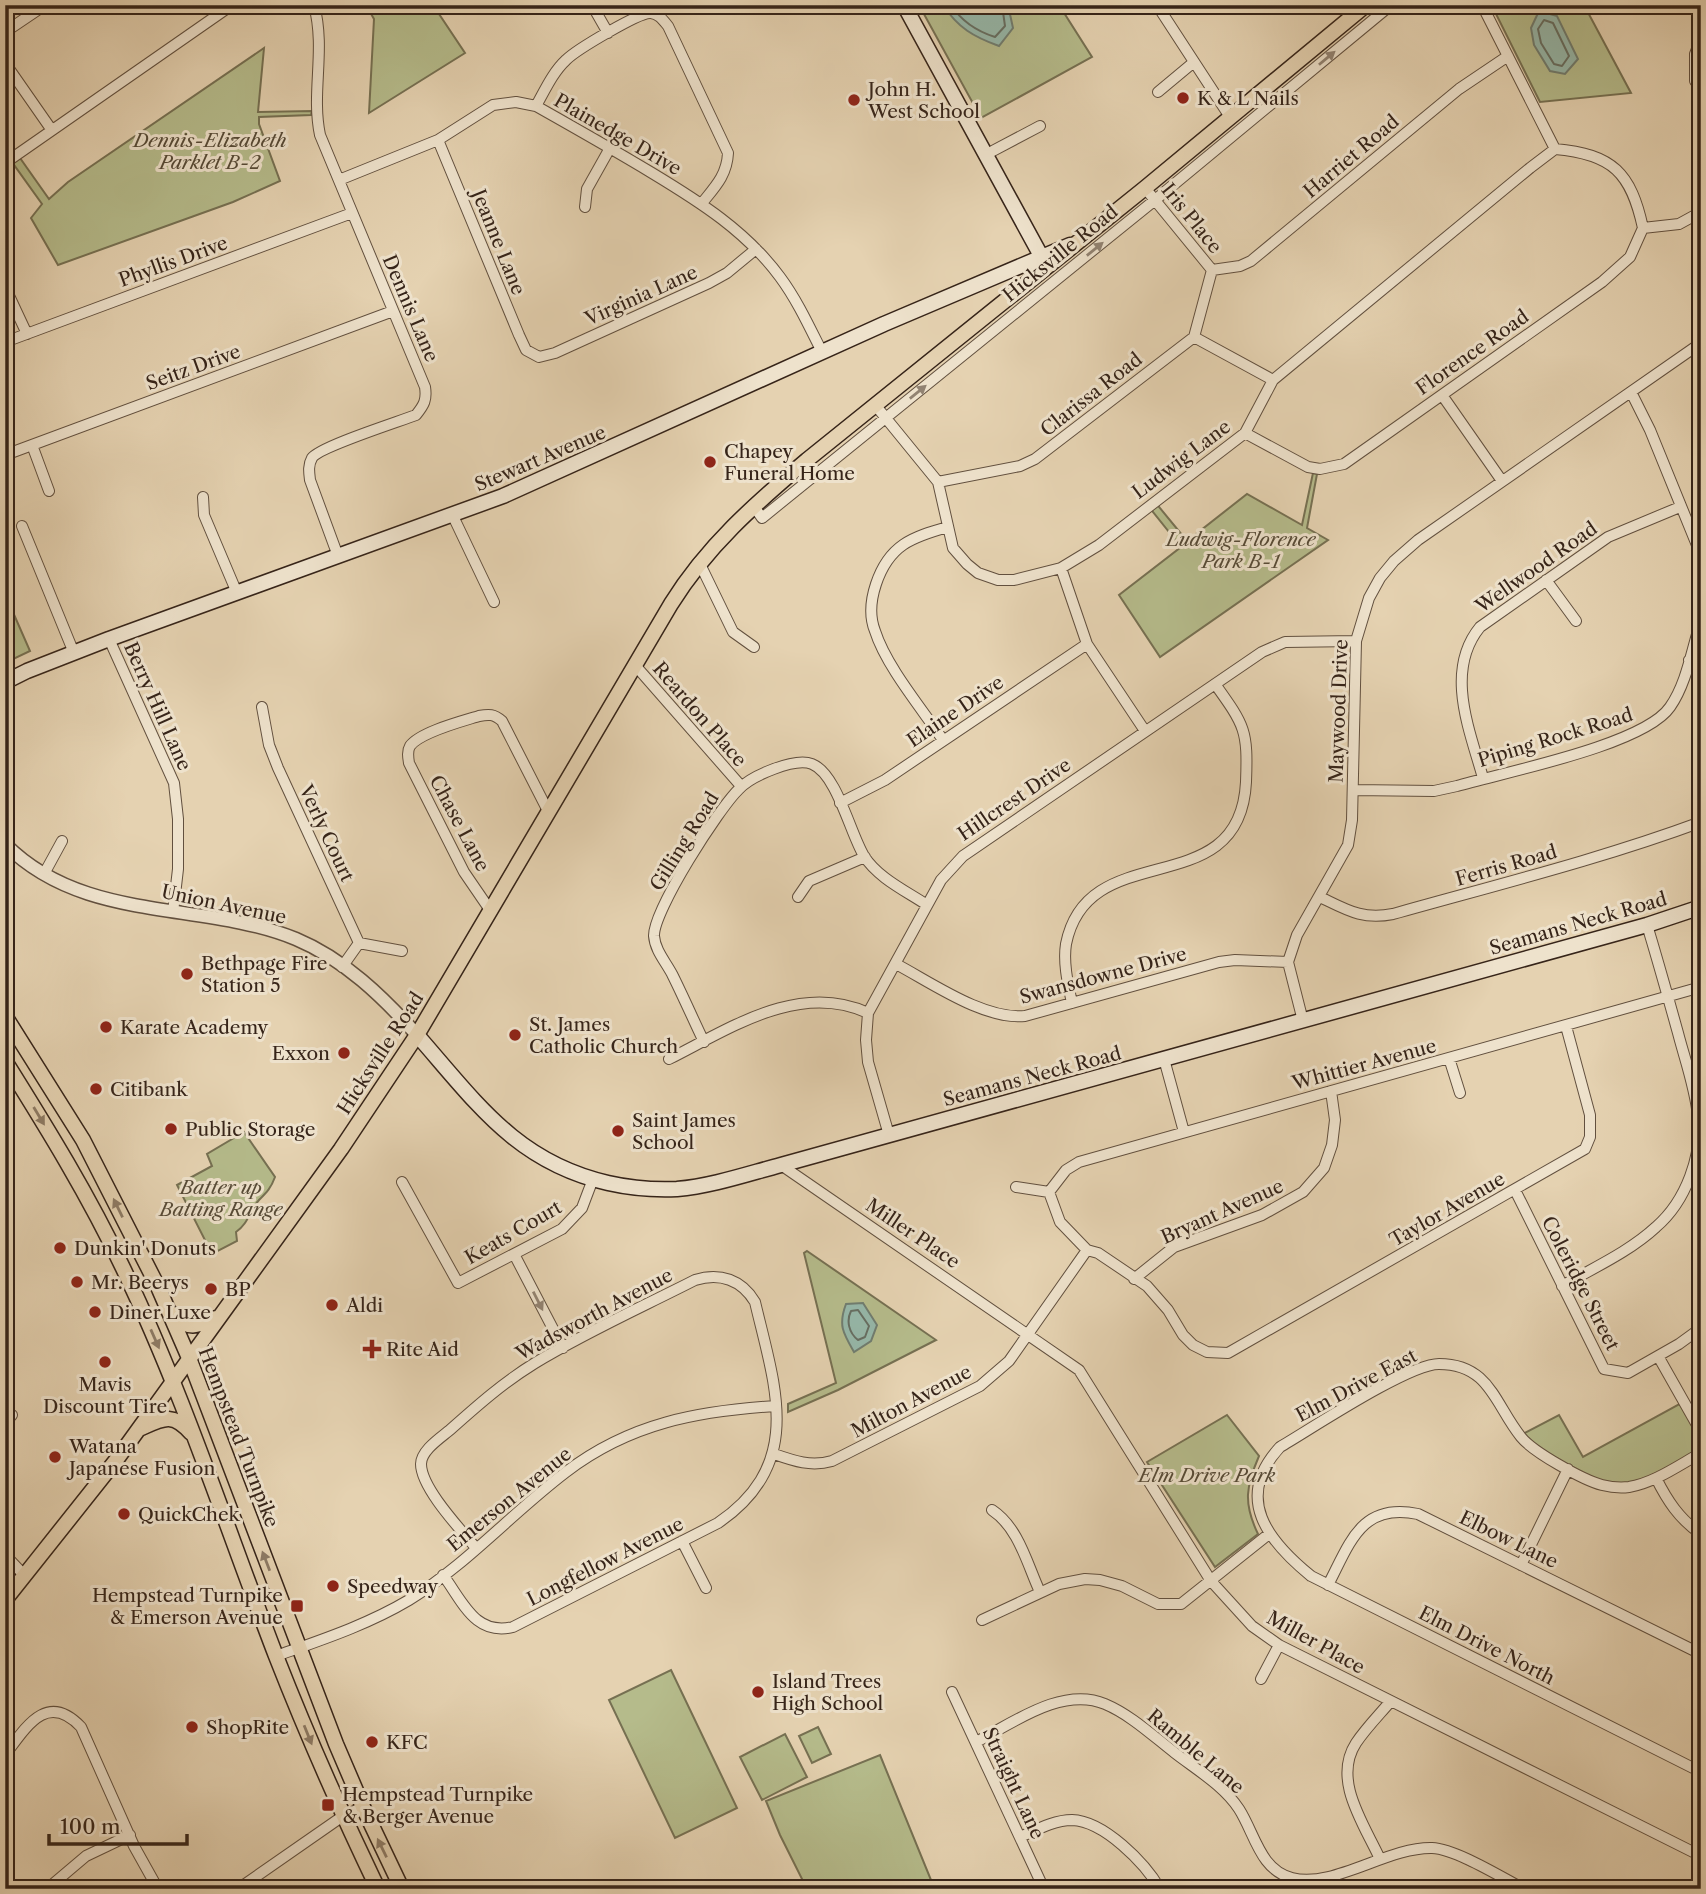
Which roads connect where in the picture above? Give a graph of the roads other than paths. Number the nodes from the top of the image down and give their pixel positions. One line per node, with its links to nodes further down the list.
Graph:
1 (45, 5): 10 (street)
2 (232, 5): 21 (street)
3 (314, 5): 27 (street, Dennis Lane)
4 (592, 5): 11 (street)
5 (904, 5): 25 (main road)
6 (1157, 5): 14 (street)
7 (1367, 5): 19 (main road, Hicksville Road)
8 (1391, 5): 29 (street, Hicksville Road, one-way to 8)
9 (1482, 5): 13 (street)
10 (5, 32)
11 (608, 33): 18 (street); 30 (street)
12 (1701, 39): 16 (street)
13 (1508, 56): 24 (street); 37 (street, Harriet Road)
14 (1194, 62): 17 (street); 19 (street)
15 (5, 63): 21 (street)
16 (1695, 81)
17 (1158, 92)
18 (536, 106): 22 (street, Plainedge Drive); 23 (street, Plainedge Drive)
19 (1230, 117): 28 (main road, Hicksville Road)
20 (1040, 126): 25 (street)
21 (51, 130): 26 (street)
22 (438, 140): 27 (street, Plainedge Drive); 45 (street, Jeanne Lane)
23 (610, 148): 30 (street, Plainedge Drive); 31 (street)
24 (1555, 149): 34 (street); 46 (street, Ludwig Lane)
25 (987, 154): 36 (main road)
26 (5, 163)
27 (339, 180): 33 (street, Dennis Lane)
28 (1145, 188): 29 (street, Iris Place); 36 (main road, Hicksville Road)
29 (1155, 200): 37 (street, Iris Place); 50 (street, Hicksville Road, one-way to 29)
30 (702, 203): 35 (street, Plainedge Drive)
31 (585, 207)
32 (1701, 212): 34 (street)
33 (352, 213): 39 (street, Dennis Lane); 40 (street, Phyllis Drive)
34 (1643, 228): 48 (street, Florence Road)
35 (756, 249): 44 (street, Plainedge Drive); 45 (street, Virginia Lane)
36 (1044, 262): 44 (main road, Stewart Avenue); 49 (main road, Hicksville Road)
37 (1212, 271): 41 (street)
38 (5, 287): 40 (street)
39 (393, 311): 52 (street, Seitz Drive); 64 (street, Dennis Lane)
40 (27, 334): 42 (street, Phyllis Drive)
41 (1194, 337): 46 (street); 55 (street, Clarissa Road)
42 (5, 342)
43 (1701, 343): 47 (street, Maywood Drive)
44 (822, 352): 60 (main road, Stewart Avenue)
45 (532, 354)
46 (1273, 380): 51 (street, Ludwig Lane)
47 (1631, 392): 54 (street, Maywood Drive); 59 (street)
48 (1442, 395): 51 (street, Florence Road); 54 (street)
49 (876, 406): 50 (street, Ludwig Lane); 58 (main road, Hicksville Road)
50 (886, 417): 55 (street, Ludwig Lane); 58 (street, Hicksville Road)
51 (1245, 433): 66 (street, Ludwig Lane)
52 (33, 445): 53 (street, Seitz Drive); 56 (street)
53 (5, 455)
54 (1502, 481): 73 (street, Maywood Drive)
55 (938, 482): 62 (street, Ludwig Lane)
56 (49, 491)
57 (203, 497): 68 (street)
58 (753, 505): 65 (main road, Hicksville Road)
59 (1681, 507): 63 (street); 67 (street, Wellwood Road)
60 (452, 514): 64 (main road, Stewart Avenue); 69 (street)
61 (22, 526): 76 (street)
62 (948, 527): 66 (street, Ludwig Lane); 84 (street)
63 (1701, 555)
64 (338, 556): 68 (main road, Stewart Avenue)
65 (699, 562): 75 (street); 78 (main road, Hicksville Road)
66 (1061, 568): 74 (street)
67 (1546, 580): 70 (street); 85 (street, Wellwood Road)
68 (237, 593): 72 (main road, Stewart Avenue)
69 (494, 602)
70 (1576, 621)
71 (1701, 621): 77 (street, Piping Rock Road)
72 (109, 639): 76 (main road, Stewart Avenue); 100 (street, Berry Hill Lane)
73 (1356, 641): 81 (street, Hillcrest Drive); 87 (street, Maywood Drive)
74 (1087, 643): 83 (street); 84 (street, Elaine Drive)
75 (754, 647)
76 (74, 653): 80 (main road, Stewart Avenue)
77 (1689, 660): 79 (street); 85 (street, Piping Rock Road)
78 (634, 664): 86 (street, Reardon Place); 89 (main road, Hicksville Road)
79 (1701, 664)
80 (5, 682)
81 (1216, 684): 83 (street, Hillcrest Drive); 109 (street)
82 (262, 707): 102 (street, Verly Court)
83 (1145, 731): 97 (street, Hillcrest Drive)
84 (943, 740): 88 (street, Elaine Drive)
85 (1483, 778): 87 (street, Piping Rock Road)
86 (741, 786): 88 (street, Gilling Road); 115 (street, Gilling Road)
87 (1353, 789): 96 (street, Maywood Drive)
88 (840, 803): 93 (street, Gilling Road)
89 (548, 811): 99 (main road, Hicksville Road); 99 (street, Chase Lane)
90 (1701, 822): 96 (street, Ferris Road)
91 (62, 841): 94 (street)
92 (5, 844): 94 (street, Union Avenue)
93 (865, 857): 95 (street); 97 (street, Gilling Road)
94 (44, 874): 100 (street, Union Avenue)
95 (798, 897)
96 (1320, 897): 104 (street, Maywood Drive)
97 (927, 905): 105 (street, Hillcrest Drive)
98 (1701, 907): 101 (main road, Seamans Neck Road)
99 (491, 910): 114 (main road, Hicksville Road)
100 (173, 912): 106 (street, Union Avenue)
101 (1647, 925): 108 (street); 112 (main road, Seamans Neck Road)
102 (359, 943): 103 (street); 106 (street)
103 (402, 951)
104 (1288, 962): 109 (street, Swansdowne Drive); 112 (street)
105 (896, 964): 109 (street, Swansdowne Drive); 110 (street, Hillcrest Drive)
106 (342, 967): 114 (street, Union Avenue)
107 (1701, 987): 108 (street, Whittier Avenue)
108 (1668, 997): 113 (street, Whittier Avenue); 133 (street)
109 (1072, 1003)
110 (868, 1013): 115 (street); 123 (street, Hillcrest Drive)
111 (5, 1016): 134 (main road, Hempstead Turnpike, one-way to 111)
112 (1303, 1021): 118 (main road, Seamans Neck Road)
113 (1566, 1026): 116 (street, Whittier Avenue); 128 (street, Taylor Avenue)
114 (417, 1035): 125 (main road, Seamans Neck Road); 135 (main road, Hicksville Road)
115 (704, 1042): 117 (street)
116 (1449, 1058): 120 (street, Whittier Avenue); 121 (street)
117 (669, 1059)
118 (1164, 1059): 122 (street); 123 (main road, Seamans Neck Road)
119 (5, 1061): 141 (main road, one-way to 141)
120 (1331, 1091): 122 (street, Whittier Avenue); 132 (street, Bryant Avenue)
121 (1460, 1093)
122 (1184, 1132): 129 (street, Whittier Avenue)
123 (888, 1135): 124 (main road, Seamans Neck Road)
124 (781, 1165): 125 (main road, Seamans Neck Road); 137 (street, Miller Place)
125 (593, 1179): 131 (street, Keats Court)
126 (402, 1182): 131 (street, Keats Court)
127 (1016, 1187): 129 (street)
128 (1515, 1190): 132 (street, Taylor Avenue); 133 (street, Coleridge Street)
129 (1049, 1192): 130 (street)
130 (1087, 1250): 132 (street); 137 (street, Milton Avenue)
131 (514, 1254): 138 (street, one-way to 138)
132 (1134, 1279)
133 (1562, 1286): 139 (street, Coleridge Street)
134 (159, 1289): 135 (main road); 140 (main road, Hempstead Turnpike)
135 (220, 1316): 140 (main road, Hicksville Road)
136 (1701, 1328): 139 (street, Coleridge Street)
137 (1029, 1334): 147 (street, Milton Avenue); 159 (street, Miller Place)
138 (563, 1348): 142 (street, Wadsworth Avenue); 154 (street, Wadsworth Avenue)
139 (1658, 1356): 144 (street)
140 (189, 1358): 141 (main road, Hicksville Road); 166 (main road, Hempstead Turnpike, one-way to 140)
141 (172, 1379): 143 (main road, Hicksville Road); 145 (main road)
142 (776, 1406): 147 (street, Wadsworth Avenue); 154 (street, Emerson Avenue)
143 (137, 1429): 145 (main road); 158 (main road, Hicksville Road)
144 (1701, 1432)
145 (193, 1435): 168 (main road)
146 (1701, 1453): 149 (street, Elm Drive East)
147 (774, 1454): 153 (street, Longfellow Avenue)
148 (1569, 1469): 149 (street, Elm Drive East); 151 (street, Elm Drive East); 156 (street)
149 (1656, 1478): 152 (street)
150 (992, 1510): 162 (street)
151 (1269, 1534): 159 (street); 160 (street, Elm Drive North)
152 (1701, 1534)
153 (682, 1541): 157 (street, Longfellow Avenue); 161 (street)
154 (476, 1548): 157 (street, Emerson Avenue)
155 (5, 1555): 158 (street)
156 (1521, 1565): 160 (street, Elbow Lane); 167 (street, Elbow Lane)
157 (443, 1575): 166 (street, Emerson Avenue)
158 (24, 1576): 163 (main road, Hicksville Road)
159 (1211, 1581): 162 (street); 165 (street, Miller Place)
160 (1328, 1585): 174 (street, Elm Drive North)
161 (706, 1588)
162 (1040, 1592): 164 (street)
163 (5, 1600)
164 (982, 1620)
165 (1279, 1645): 169 (street); 171 (street, Miller Place)
166 (299, 1648): 168 (street, Emerson Avenue); 175 (main road, Hempstead Turnpike)
167 (1701, 1654)
168 (276, 1656): 176 (main road, one-way to 176)
169 (1261, 1679)
170 (953, 1692): 172 (street, Straight Lane)
171 (1390, 1702): 179 (street, Miller Place); 180 (street)
172 (976, 1742): 178 (street, Straight Lane); 180 (street, Ramble Lane)
173 (5, 1755): 177 (street)
174 (1701, 1772)
175 (363, 1807): 176 (street); 185 (main road, Hempstead Turnpike, one-way to 175)
176 (343, 1816): 183 (street); 184 (main road)
177 (130, 1835): 181 (street); 182 (street)
178 (1020, 1837): 186 (street, Straight Lane); 187 (street)
179 (1701, 1856)
180 (1380, 1859): 188 (street, Ramble Lane)
181 (47, 1889)
182 (158, 1889)
183 (238, 1889)
184 (377, 1889)
185 (402, 1889)
186 (1044, 1889)
187 (1160, 1889)
188 (1524, 1889)

